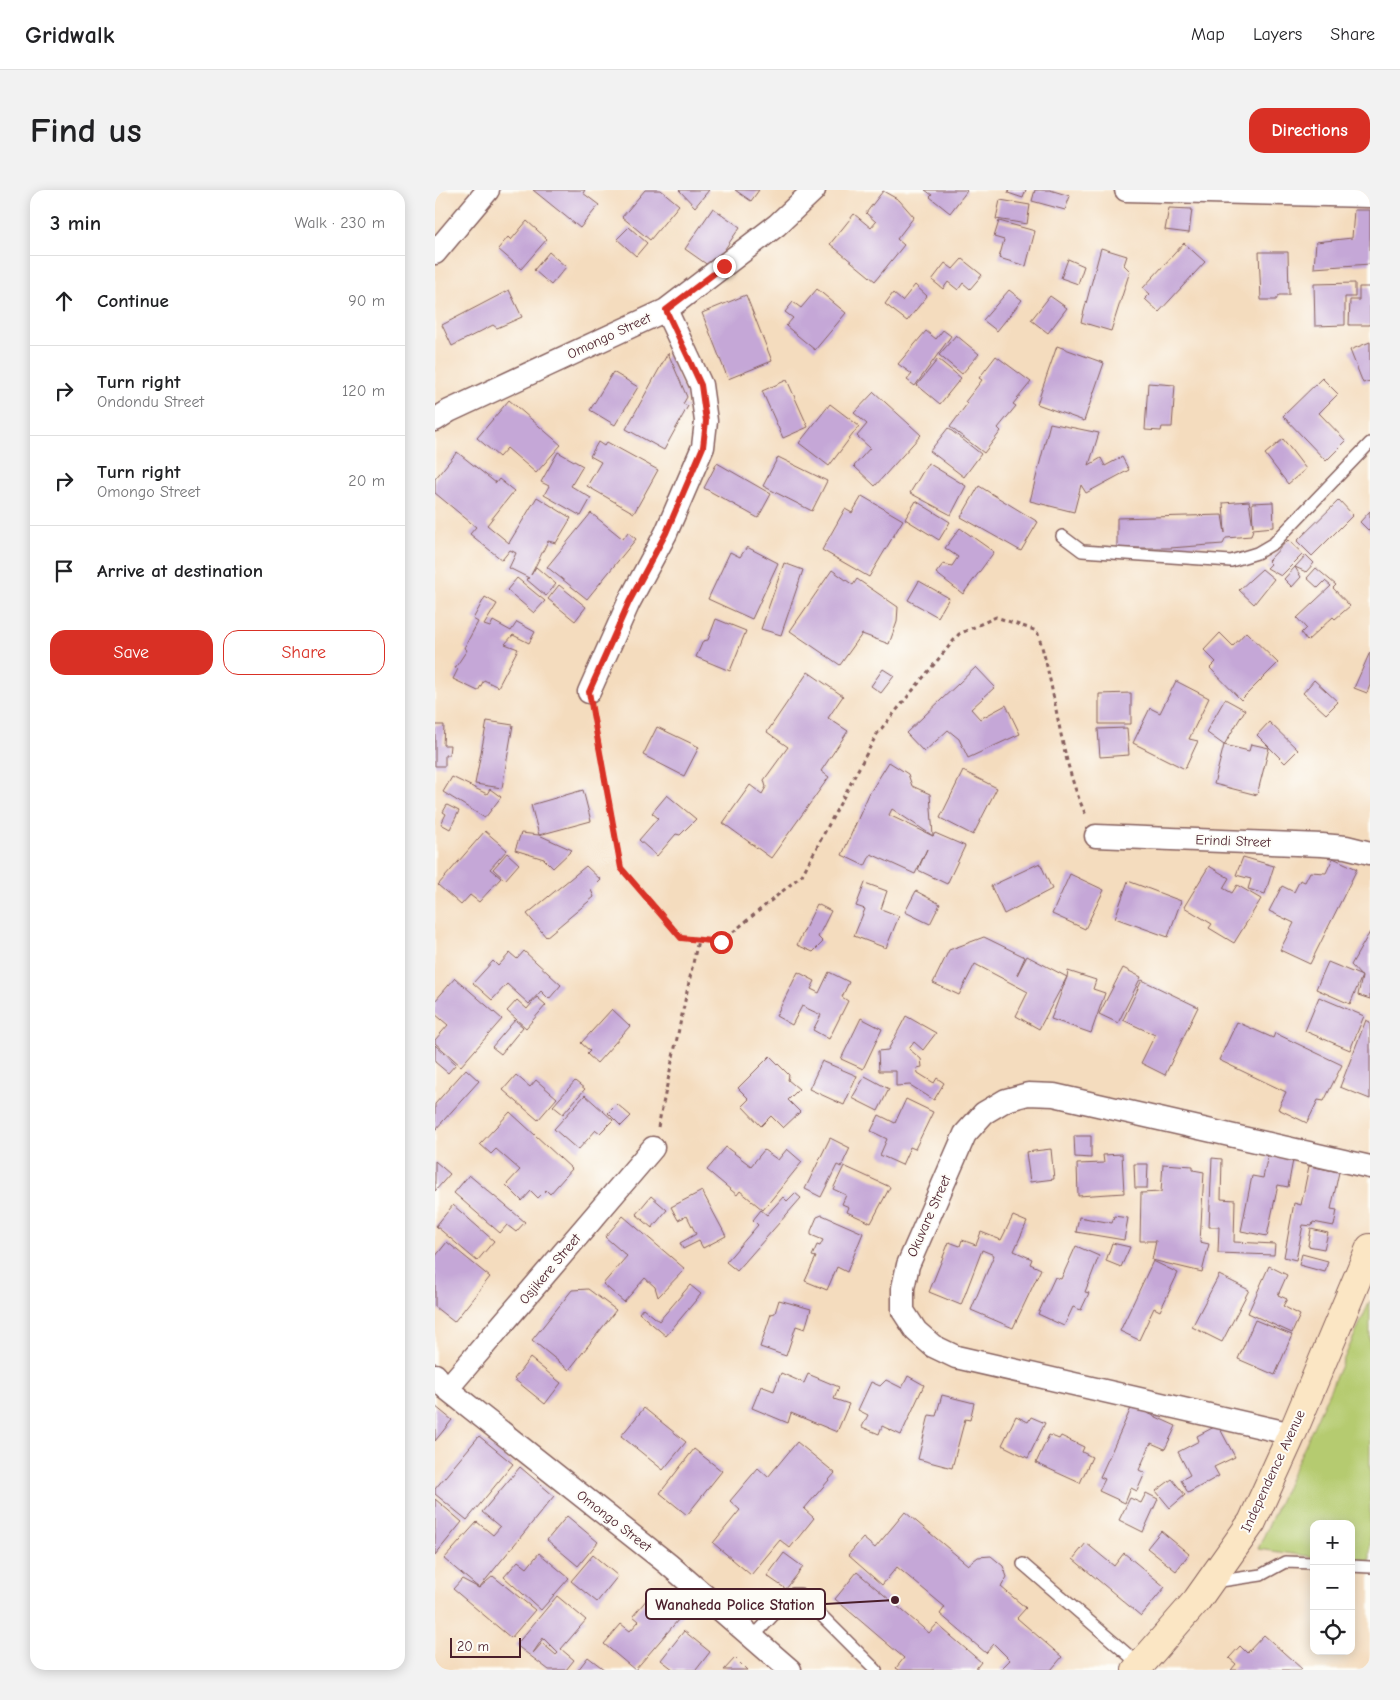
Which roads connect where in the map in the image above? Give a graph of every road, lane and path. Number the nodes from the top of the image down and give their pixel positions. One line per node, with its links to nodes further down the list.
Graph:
1 (488, 190): 5 (street)
2 (814, 190): 6 (street, Omongo Street)
3 (1126, 190): 4 (street)
4 (1370, 196)
5 (435, 253)
6 (666, 310): 7 (street, Omongo Street); 10 (street)
7 (435, 420)
8 (1370, 443): 9 (lane)
9 (1062, 536)
10 (589, 692): 13 (path)
11 (1096, 836): 12 (street, Erindi Street); 13 (path)
12 (1370, 853)
13 (698, 940): 14 (path)
14 (653, 1148): 17 (street, Osjikere Street)
15 (1370, 1167): 18 (street, Okuvare Street)
16 (1370, 1248): 18 (main road, Independence Avenue)
17 (441, 1382): 24 (street, Omongo Street)
18 (1292, 1434): 23 (main road, Independence Avenue)
19 (1310, 1563): 23 (lane)
20 (1023, 1564): 25 (lane)
21 (1355, 1566): 22 (lane)
22 (1370, 1567)
23 (1209, 1583): 25 (main road, Independence Avenue)
24 (753, 1637): 26 (street, Omongo Street); 27 (lane)
25 (1138, 1668)
26 (790, 1670)
27 (876, 1670)

